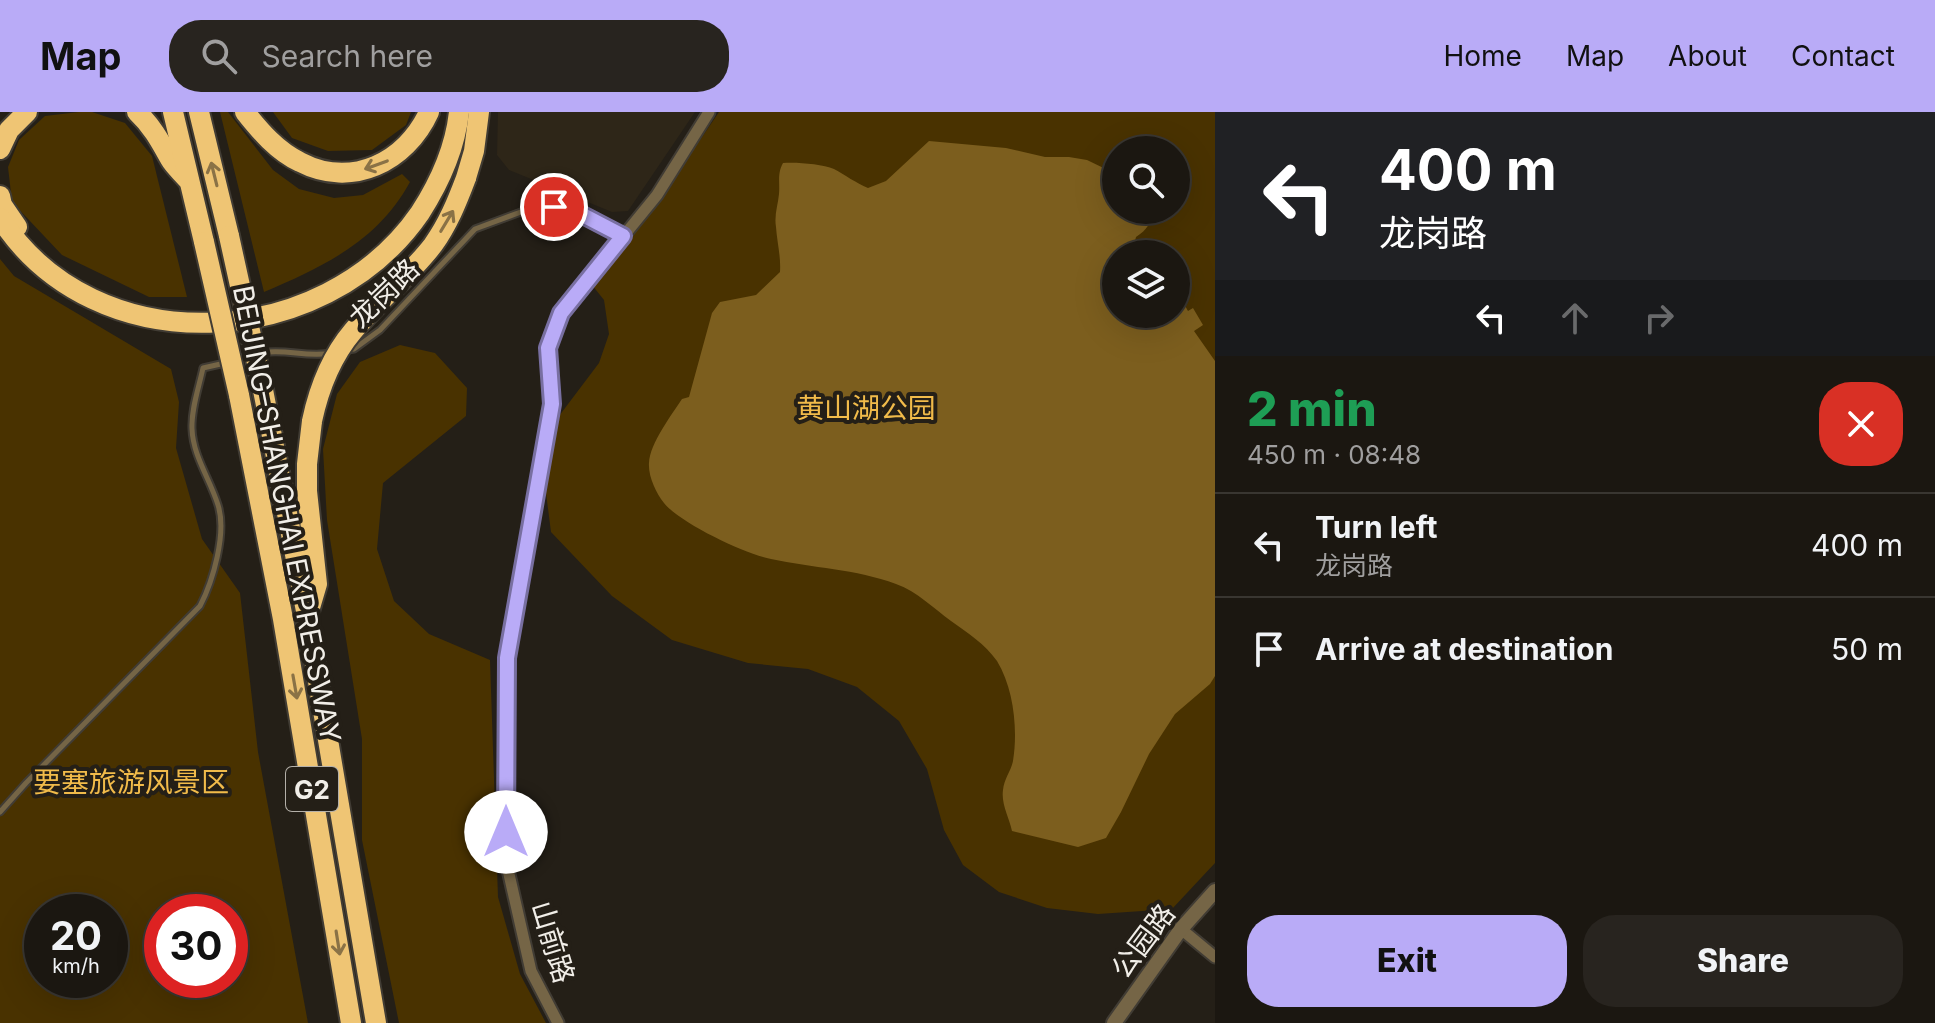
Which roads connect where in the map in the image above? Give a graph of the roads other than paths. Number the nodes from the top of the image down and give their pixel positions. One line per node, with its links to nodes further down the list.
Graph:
1 (7, 112): 12 (highway)
2 (27, 112): 13 (highway)
3 (137, 112): 15 (highway)
4 (173, 112): 15 (highway, BEIJING–SHANGHAI EXPRESSWAY / G2)
5 (199, 112): 19 (highway, BEIJING–SHANGHAI EXPRESSWAY, one-way to 5, bridge)
6 (245, 112): 7 (highway, one-way to 6)
7 (429, 112)
8 (450, 112): 14 (highway)
9 (459, 112): 14 (highway)
10 (479, 112): 19 (highway, one-way to 10, bridge)
11 (709, 112): 18 (street, 山前路)
12 (0, 123)
13 (0, 149)
14 (444, 157): 16 (highway, bridge); 17 (highway, bridge)
15 (190, 182): 24 (highway, BEIJING–SHANGHAI EXPRESSWAY / G2, one-way to 24, bridge)
16 (0, 196)
17 (0, 218)
18 (623, 236): 20 (lane, 龙岗路); 26 (street, 山前路)
19 (301, 534): 25 (highway, BEIJING–SHANGHAI EXPRESSWAY / G2)
20 (0, 812)
21 (1215, 891): 22 (street, 公园路)
22 (1181, 929): 23 (street); 27 (street, 公园路)
23 (1215, 957)
24 (351, 1023)
25 (376, 1023)
26 (558, 1023)
27 (1114, 1023)

